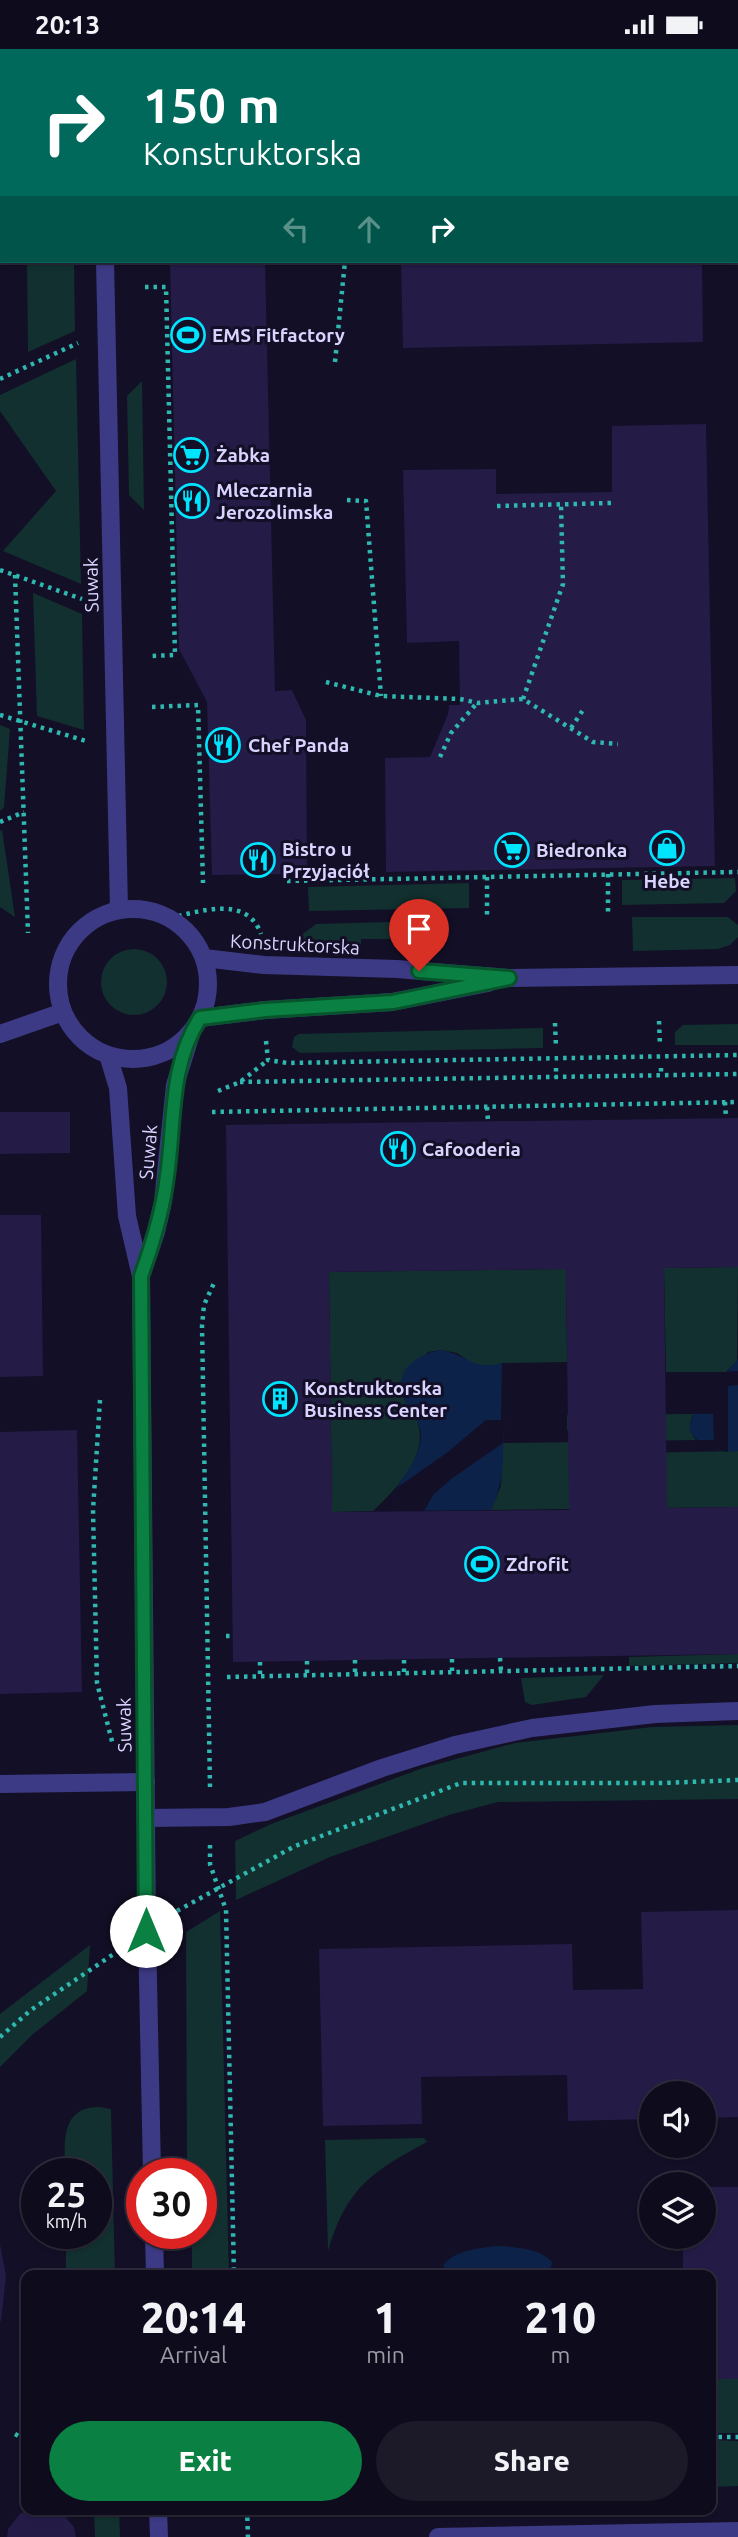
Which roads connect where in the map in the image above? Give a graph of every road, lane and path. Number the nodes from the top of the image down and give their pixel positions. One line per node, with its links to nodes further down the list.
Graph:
1 (104, 263): 34 (street, Suwak)
2 (345, 263): 5 (path)
3 (145, 287): 14 (path)
4 (82, 342): 6 (path)
5 (335, 362)
6 (0, 379)
7 (348, 500): 16 (path)
8 (612, 503): 9 (path)
9 (561, 505): 10 (path); 17 (path)
10 (497, 506)
11 (0, 570): 12 (path)
12 (15, 575): 13 (path); 22 (path)
13 (87, 601)
14 (152, 656)
15 (326, 682): 16 (path)
16 (381, 696): 18 (path)
17 (523, 699): 18 (path); 23 (path)
18 (478, 703): 26 (path)
19 (152, 707): 33 (path)
20 (583, 710): 23 (path)
21 (0, 715): 22 (path)
22 (22, 722): 24 (path); 27 (path)
23 (571, 728): 25 (path)
24 (86, 741)
25 (618, 744)
26 (440, 757)
27 (24, 812): 28 (path); 38 (path)
28 (0, 823)
29 (738, 872): 30 (path)
30 (608, 874): 31 (path); 35 (path)
31 (487, 877): 32 (path); 36 (path)
32 (286, 881)
33 (203, 883)
34 (119, 909): 37 (street); 43 (street)
35 (608, 912)
36 (488, 915)
37 (170, 918): 39 (path); 40 (street)
38 (28, 933)
39 (262, 937)
40 (204, 958): 42 (street, Konstruktorska); 46 (street)
41 (738, 975): 42 (street, Konstruktorska)
42 (509, 978): 46 (street, Konstruktorska)
43 (63, 1012): 48 (street); 51 (street)
44 (659, 1021): 49 (path)
45 (555, 1023): 50 (path)
46 (196, 1025): 51 (street); 69 (street, Suwak)
47 (266, 1032): 53 (path)
48 (0, 1034)
49 (660, 1046)
50 (556, 1048)
51 (108, 1055): 69 (street, Suwak)
52 (738, 1055): 53 (path)
53 (268, 1061): 60 (path)
54 (556, 1068): 59 (path)
55 (661, 1068): 58 (path)
56 (287, 1073): 61 (path)
57 (738, 1074): 58 (path)
58 (661, 1076): 59 (path)
59 (556, 1077): 61 (path)
60 (240, 1082): 61 (path); 62 (path)
61 (287, 1082)
62 (218, 1090)
63 (725, 1102): 64 (path); 65 (path); 67 (path)
64 (738, 1102)
65 (488, 1107): 66 (path); 68 (path)
66 (212, 1112)
67 (726, 1118)
68 (488, 1121)
69 (141, 1276): 88 (street, Suwak)
70 (214, 1283): 91 (path)
71 (100, 1400): 89 (path)
72 (500, 1658): 79 (path)
73 (452, 1659): 80 (path)
74 (355, 1660): 82 (path)
75 (404, 1660): 81 (path)
76 (307, 1661): 83 (path)
77 (260, 1662): 85 (path)
78 (738, 1666): 79 (path)
79 (500, 1671): 80 (path)
80 (452, 1672): 81 (path)
81 (404, 1674): 82 (path)
82 (355, 1675): 83 (path)
83 (307, 1676): 85 (path)
84 (227, 1677): 85 (path)
85 (260, 1677)
86 (738, 1711): 92 (street)
87 (738, 1780): 94 (path)
88 (146, 1782): 89 (street); 92 (street, Suwak)
89 (110, 1783): 90 (street)
90 (0, 1784)
91 (210, 1796)
92 (146, 1818): 98 (street, Suwak)
93 (210, 1838): 94 (path)
94 (218, 1889): 95 (path); 101 (path)
95 (176, 1912)
96 (119, 1938): 97 (path)
97 (0, 2037)
98 (152, 2158)
99 (154, 2249): 100 (street)
100 (155, 2270)
101 (234, 2270)
102 (15, 2434): 103 (path)
103 (21, 2437)
104 (716, 2437): 105 (path)
105 (738, 2437)
106 (158, 2515): 109 (street)
107 (247, 2515): 110 (path)
108 (738, 2531): 111 (street)
109 (159, 2537)
110 (248, 2537)
111 (438, 2537)

